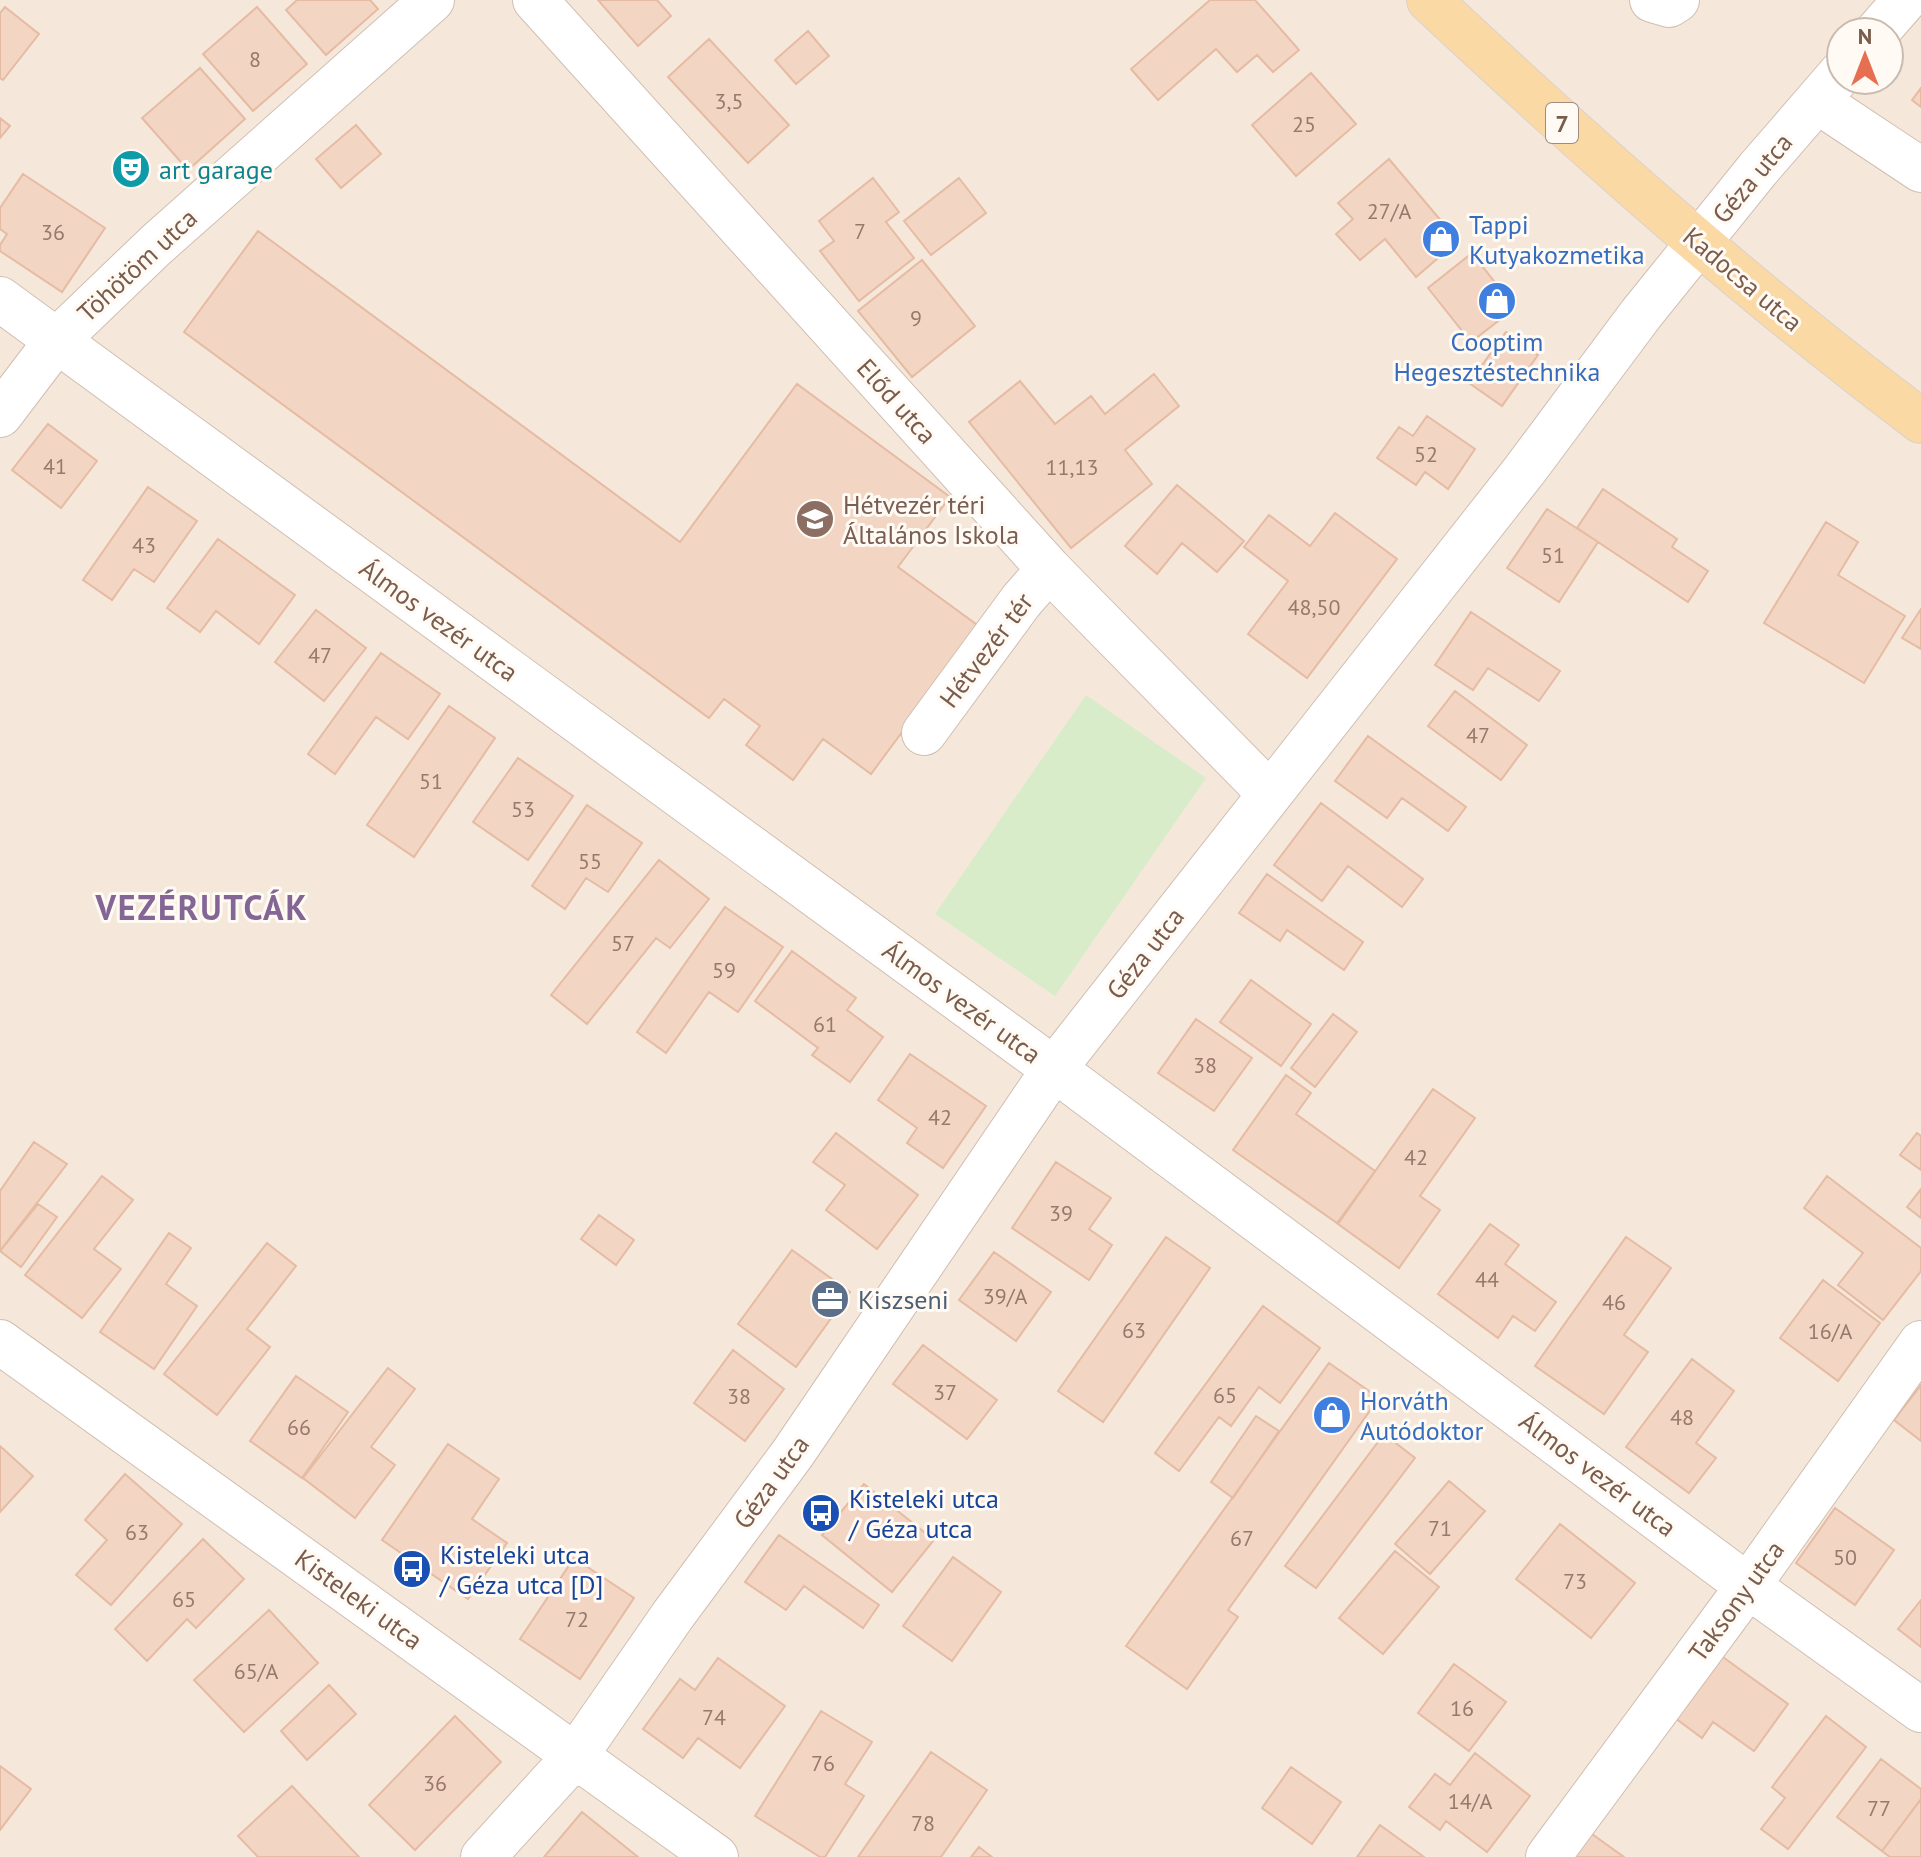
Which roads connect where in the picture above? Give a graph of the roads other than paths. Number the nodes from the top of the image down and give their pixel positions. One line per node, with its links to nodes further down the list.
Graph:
1 (432, 0): 11 (street, Töhötöm utca)
2 (535, 0): 14 (street, Előd utca)
3 (1429, 0): 9 (main road, Kadocsa utca / 7)
4 (1905, 0): 5 (street)
5 (1891, 16)
6 (1825, 92): 9 (street, Géza utca)
7 (1839, 96): 8 (street)
8 (1921, 170)
9 (1699, 243): 13 (main road, Kadocsa utca / 7); 16 (street, Géza utca)
10 (0, 299): 11 (street, Álmos vezér utca)
11 (57, 340): 12 (street, Töhötöm utca); 17 (street, Álmos vezér utca)
12 (0, 415)
13 (1921, 421)
14 (1049, 569): 15 (street, Hétvezér tér); 16 (street, Előd utca)
15 (924, 733)
16 (1269, 793): 17 (street, Géza utca)
17 (1054, 1069): 20 (street, Álmos vezér utca); 22 (street, Géza utca)
18 (0, 1342): 22 (street, Kisteleki utca)
19 (1921, 1343): 20 (street, Taksony utca)
20 (1748, 1586): 21 (street, Álmos vezér utca); 25 (street, Taksony utca)
21 (1921, 1710)
22 (576, 1755): 23 (street, Géza utca); 24 (street, Kisteleki utca)
23 (483, 1857)
24 (716, 1857)
25 (1548, 1857)

